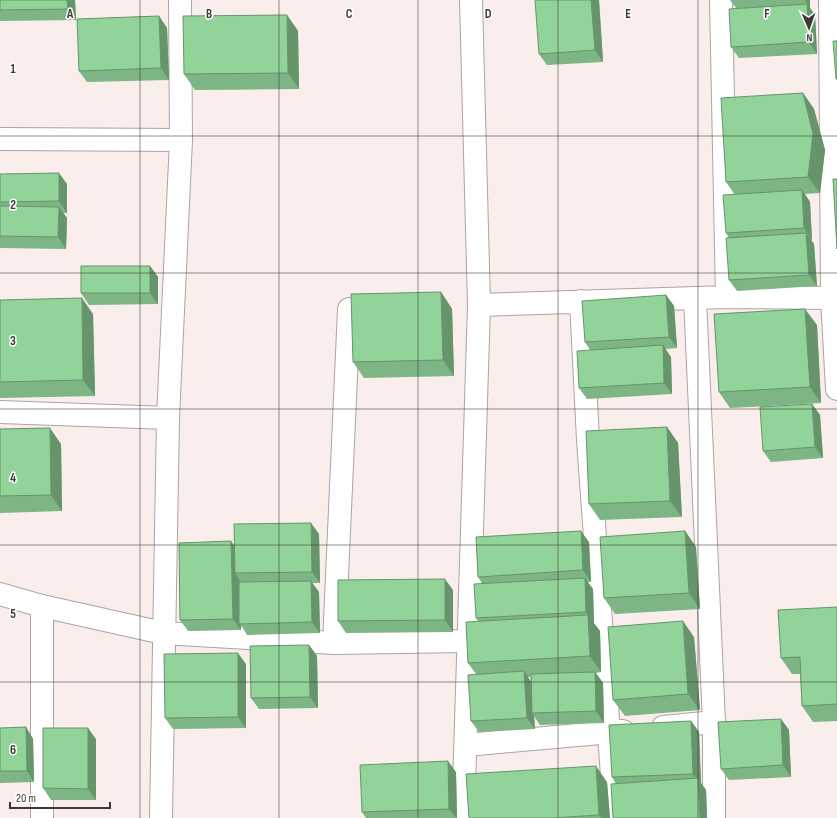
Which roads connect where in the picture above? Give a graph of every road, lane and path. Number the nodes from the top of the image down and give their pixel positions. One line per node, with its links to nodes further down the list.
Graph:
1 (180, 0): 6 (street)
2 (471, 0): 11 (street)
3 (721, 0): 7 (street)
4 (830, 0): 9 (street)
5 (0, 140): 6 (street)
6 (181, 140): 15 (street)
7 (727, 297): 8 (street); 9 (street)
8 (695, 298): 10 (street); 21 (street)
9 (834, 298): 13 (street)
10 (582, 301): 11 (street); 22 (street)
11 (479, 305): 19 (street)
12 (349, 309): 20 (street)
13 (837, 389)
14 (0, 412): 15 (street)
15 (168, 418): 18 (street)
16 (0, 594): 17 (street)
17 (42, 606): 18 (street); 24 (street)
18 (163, 633): 20 (street); 25 (street)
19 (468, 641): 20 (street); 23 (street)
20 (334, 643)
21 (714, 722): 22 (street); 28 (street)
22 (609, 732): 23 (street); 27 (street)
23 (466, 744): 26 (street)
24 (42, 818)
25 (161, 818)
26 (463, 818)
27 (615, 818)
28 (714, 818)

